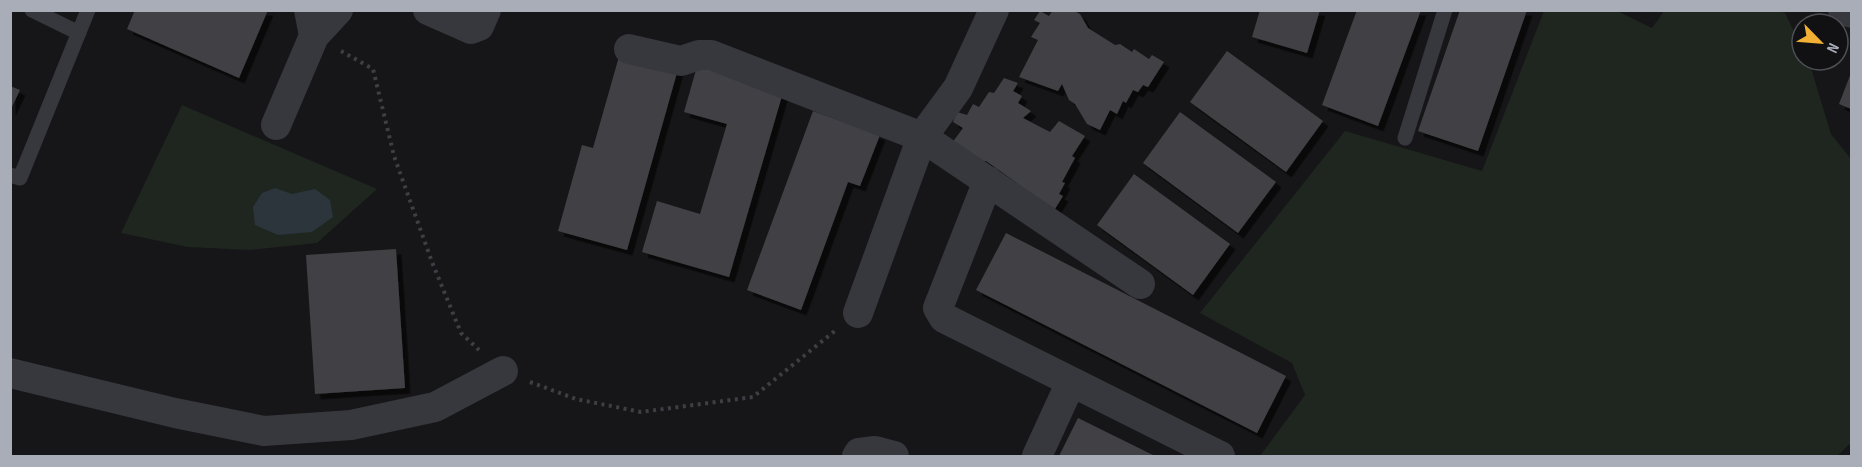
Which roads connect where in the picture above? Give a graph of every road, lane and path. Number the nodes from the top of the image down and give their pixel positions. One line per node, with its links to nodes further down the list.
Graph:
1 (32, 10): 11 (lane)
2 (88, 10): 11 (lane)
3 (338, 10): 10 (street)
4 (428, 10): 5 (street)
5 (486, 10)
6 (994, 10): 14 (street)
7 (1445, 10): 15 (lane)
8 (1843, 10): 9 (street)
9 (1851, 13)
10 (311, 23): 13 (street); 20 (path)
11 (79, 33): 16 (lane)
12 (629, 49): 14 (street)
13 (276, 125)
14 (922, 137): 17 (street); 19 (street)
15 (1405, 138)
16 (10, 175)
17 (988, 182): 18 (street); 22 (street)
18 (1140, 284)
19 (858, 313): 20 (path)
20 (503, 371): 21 (street)
21 (10, 373)
22 (1071, 382): 25 (street); 26 (street)
23 (857, 456): 24 (street)
24 (894, 456)
25 (1037, 456)
26 (1220, 456)

